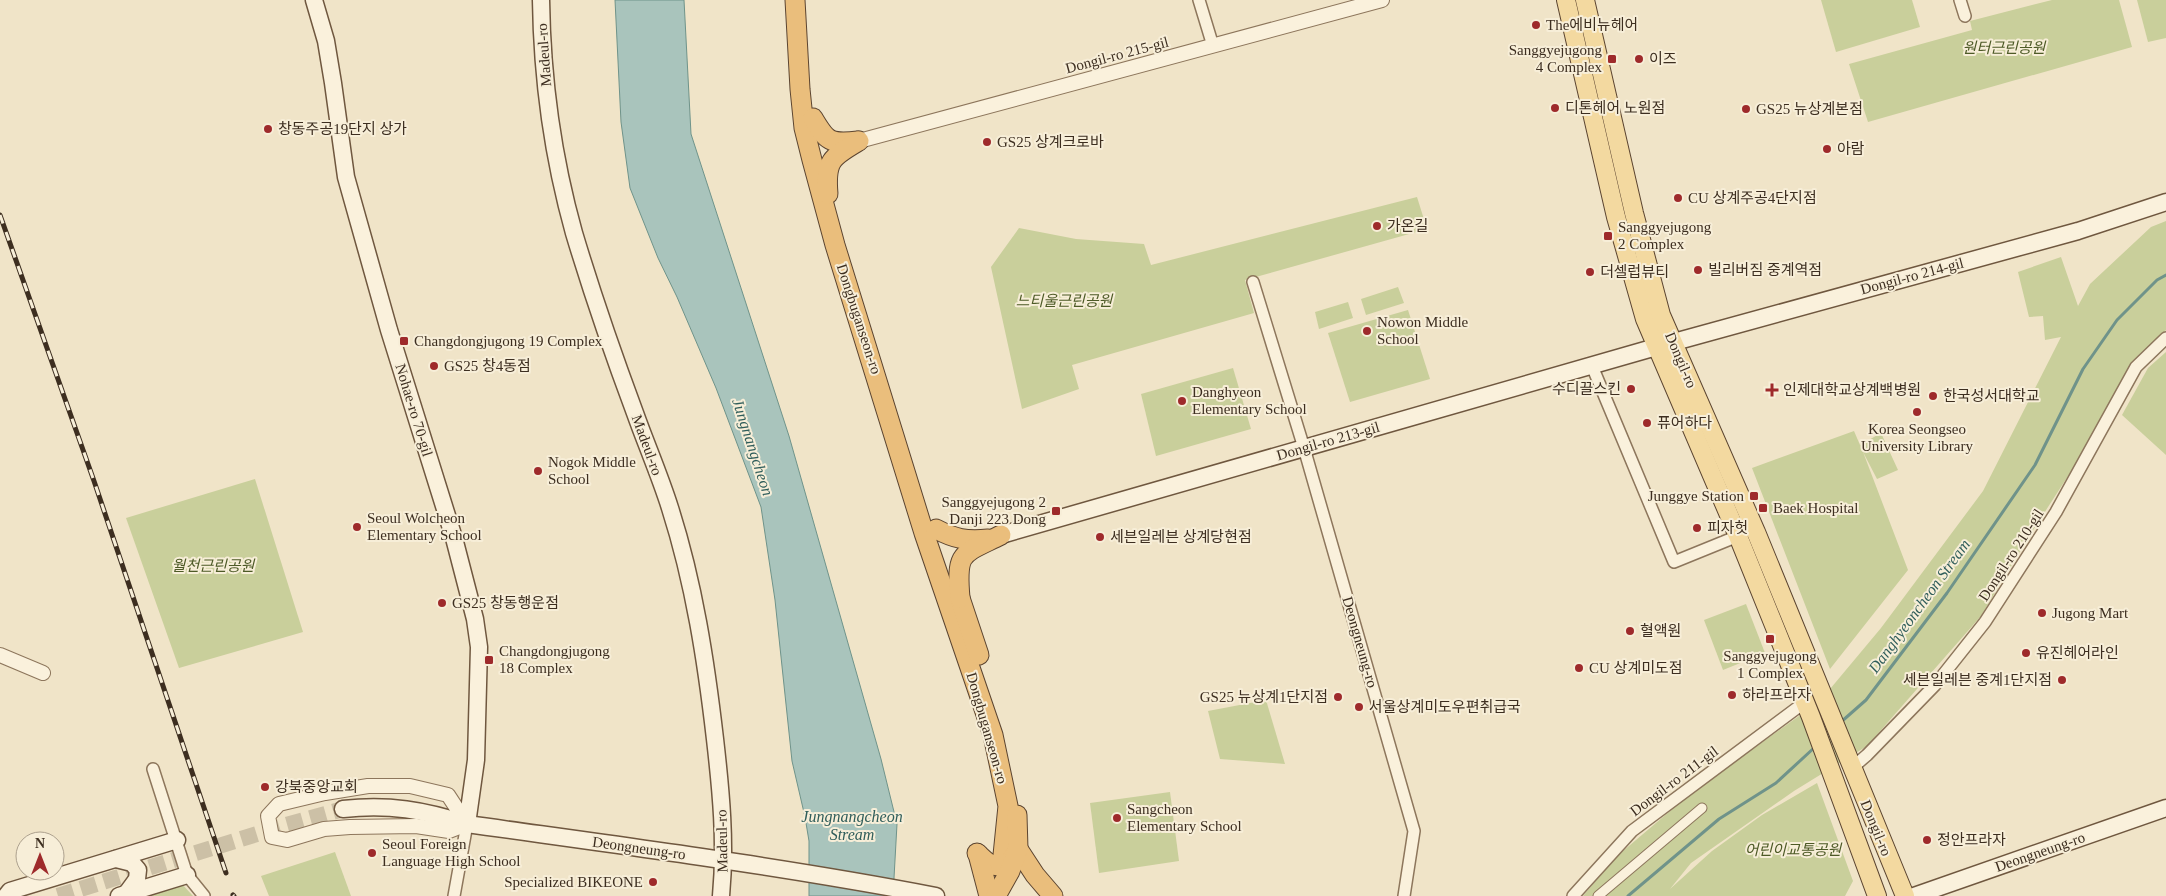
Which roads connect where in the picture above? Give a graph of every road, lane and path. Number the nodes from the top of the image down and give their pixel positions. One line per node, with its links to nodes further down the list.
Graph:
1 (314, 0): 39 (main road, Nohae-ro 70-gil)
2 (541, 0): 43 (main road, Madeul-ro)
3 (795, 0): 16 (highway, Dongbuganseon-ro)
4 (805, 0): 12 (highway)
5 (1199, 0): 11 (street)
6 (1382, 0): 11 (street, Dongil-ro 215-gil)
7 (1566, 0): 20 (main road, Dongil-ro)
8 (1585, 0): 19 (main road, Dongil-ro)
9 (1960, 0): 10 (street)
10 (1964, 16)
11 (1213, 46): 13 (street, Dongil-ro 215-gil)
12 (813, 118): 13 (highway); 14 (highway)
13 (859, 141): 14 (highway)
14 (826, 177): 16 (highway)
15 (2166, 202): 19 (main road, Dongil-ro 214-gil)
16 (831, 228): 21 (highway, Dongbuganseon-ro)
17 (1253, 282): 23 (street, Deongneung-ro)
18 (2166, 338): 34 (street, Dongil-ro 210-gil)
19 (1673, 342): 20 (main road, Dongil-ro 214-gil); 34 (main road, Dongil-ro)
20 (1656, 347): 22 (main road, Dongil-ro 213-gil); 26 (main road, Dongil-ro)
21 (871, 357): 24 (highway); 27 (highway, Dongbuganseon-ro)
22 (1592, 366): 23 (main road, Dongil-ro 213-gil); 26 (street)
23 (1304, 448): 25 (main road, Dongil-ro 213-gil); 53 (street, Deongneung-ro)
24 (936, 529): 25 (highway); 27 (highway)
25 (1001, 535): 27 (highway)
26 (1738, 536): 32 (main road, Dongil-ro)
27 (954, 603): 28 (highway, Dongbuganseon-ro); 30 (highway)
28 (957, 632): 33 (highway, Dongbuganseon-ro); 41 (highway, Dongbuganseon-ro)
29 (0, 655): 31 (street)
30 (982, 663): 33 (highway); 41 (highway)
31 (43, 673)
32 (1808, 710): 54 (street, Dongil-ro 211-gil); 56 (main road, Dongil-ro)
33 (989, 724): 41 (highway, Dongbuganseon-ro)
34 (1851, 764): 57 (main road, Dongil-ro)
35 (153, 769): 40 (street)
36 (1702, 808): 55 (street)
37 (2166, 808): 58 (main road, Deongneung-ro)
38 (343, 809): 39 (main road, Deongneung-ro)
39 (467, 824): 39 (street); 43 (main road, Deongneung-ro); 47 (street)
40 (177, 840): 42 (main road); 44 (street)
41 (998, 853): 50 (highway); 51 (highway); 52 (highway)
42 (116, 859): 45 (main road); 46 (main road)
43 (724, 860): 48 (main road, Madeul-ro); 49 (main road, Deongneung-ro)
44 (196, 886): 45 (main road)
45 (123, 895)
46 (6, 896)
47 (454, 896)
48 (721, 896)
49 (936, 896)
50 (989, 896)
51 (996, 896)
52 (1054, 896)
53 (1404, 896)
54 (1573, 896)
55 (1598, 896)
56 (1877, 896)
57 (1905, 896)
58 (1914, 896)

